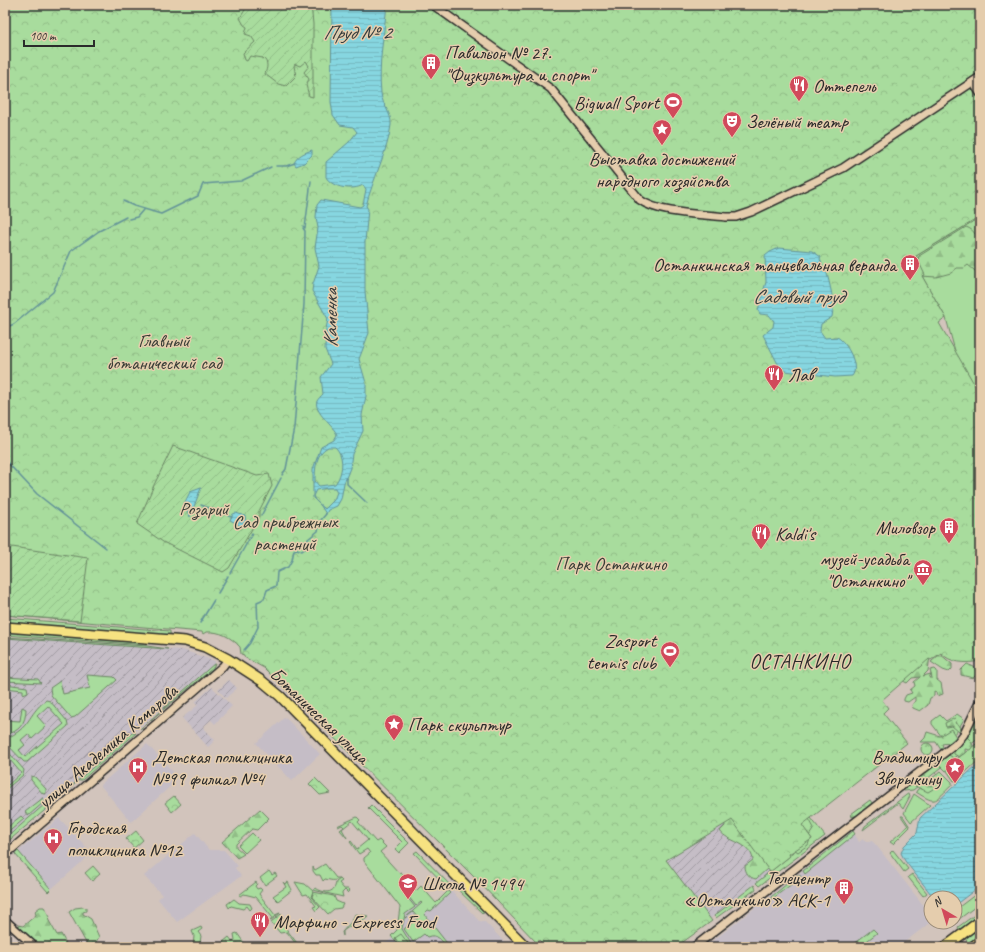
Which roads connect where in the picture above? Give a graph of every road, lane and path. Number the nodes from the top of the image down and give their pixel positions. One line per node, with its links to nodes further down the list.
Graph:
1 (433, 5): 3 (street)
2 (980, 77): 3 (street)
3 (973, 82): 4 (street)
4 (980, 93)
5 (5, 627): 6 (main road, Ботаническая улица)
6 (228, 659): 8 (street, улица Академика Комарова); 14 (main road, Ботаническая улица)
7 (980, 701): 15 (street)
8 (5, 855)
9 (5, 920): 13 (street)
10 (980, 921): 12 (main road)
11 (980, 941): 17 (main road)
12 (948, 945): 16 (street)
13 (35, 947)
14 (526, 947)
15 (694, 947)
16 (961, 947)
17 (972, 947)

